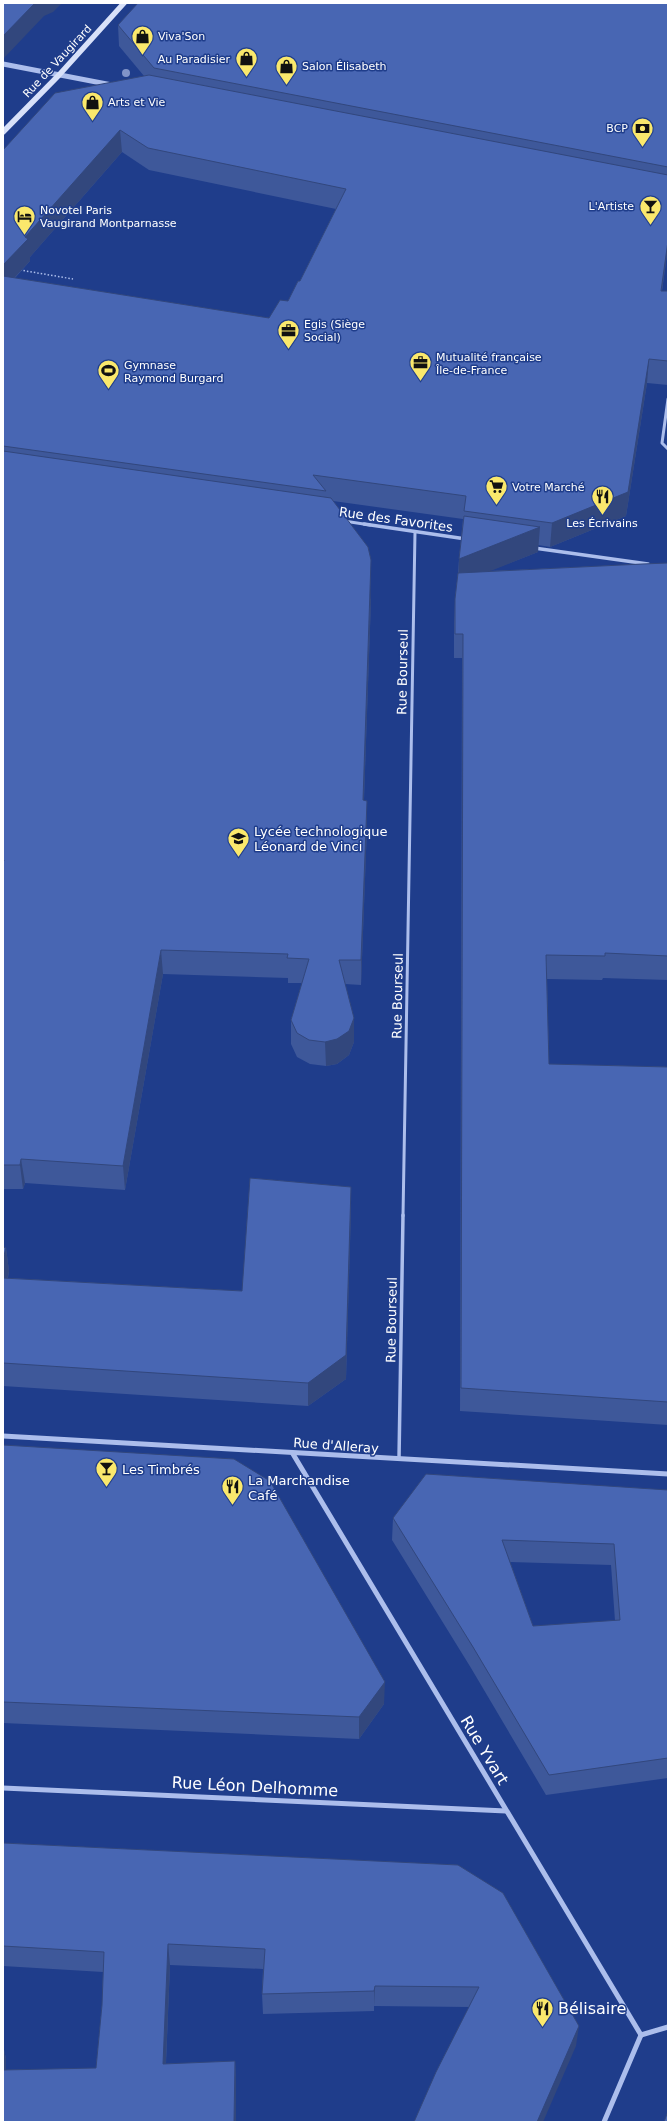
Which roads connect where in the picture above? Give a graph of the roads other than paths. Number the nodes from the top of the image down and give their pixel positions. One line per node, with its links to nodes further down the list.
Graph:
1 (124, 3): 3 (main road, Rue de Vaugirard)
2 (3, 64): 3 (street)
3 (59, 75): 4 (street); 5 (main road, Rue de Vaugirard)
4 (118, 86)
5 (3, 132)
6 (668, 400): 7 (street)
7 (668, 449)
8 (337, 520): 9 (street, Rue des Favorites)
9 (415, 532): 10 (street, Rue des Favorites); 15 (lane, Rue Bourseul)
10 (469, 539)
11 (532, 548): 12 (street)
12 (653, 565)
13 (3, 1436): 14 (street, Rue d'Alleray)
14 (293, 1454): 15 (street, Rue d'Alleray); 18 (street, Rue Yvart)
15 (399, 1460): 16 (street, Rue d'Alleray)
16 (668, 1474)
17 (3, 1788): 18 (street, Rue Léon Delhomme)
18 (506, 1811): 20 (street, Rue Yvart)
19 (668, 2027): 20 (street)
20 (640, 2035): 21 (street)
21 (604, 2122)

